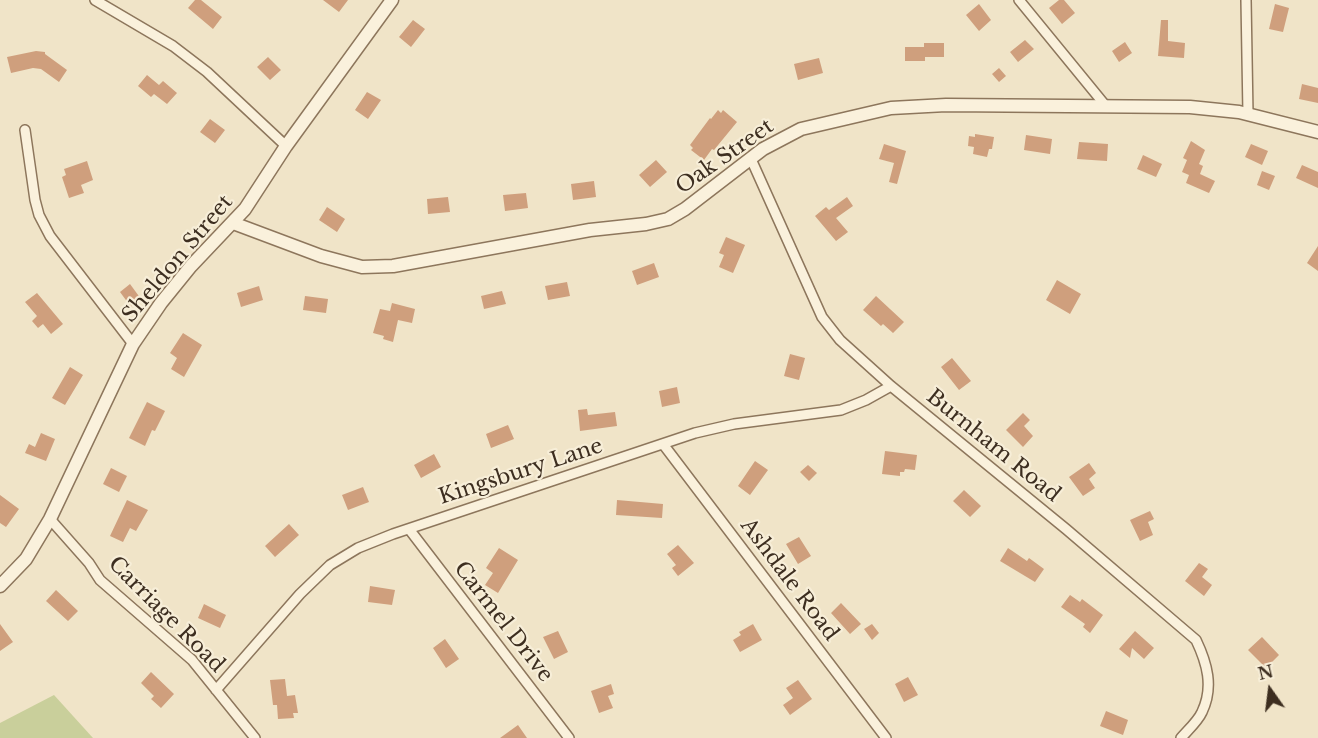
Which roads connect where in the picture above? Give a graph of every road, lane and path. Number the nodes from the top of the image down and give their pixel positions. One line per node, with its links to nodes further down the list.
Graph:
1 (95, 0): 9 (street)
2 (392, 0): 9 (street, Sheldon Street)
3 (1018, 0): 5 (street)
4 (1245, 0): 6 (street)
5 (1105, 105): 6 (street, Oak Street); 10 (street, Oak Street)
6 (1248, 114): 8 (street, Oak Street)
7 (25, 130): 12 (street)
8 (1318, 132)
9 (286, 146): 11 (street, Sheldon Street)
10 (751, 159): 11 (street, Oak Street); 13 (street, Burnham Road)
11 (233, 223): 12 (street, Sheldon Street)
12 (133, 344): 15 (street, Sheldon Street)
13 (891, 386): 14 (street, Kingsbury Lane); 22 (street, Burnham Road)
14 (663, 444): 16 (street, Kingsbury Lane); 21 (street, Ashdale Road)
15 (50, 519): 17 (street, Sheldon Street); 18 (street, Carriage Road)
16 (409, 529): 18 (street, Kingsbury Lane); 20 (street, Carmel Drive)
17 (0, 586)
18 (216, 690): 19 (street, Carriage Road)
19 (255, 738)
20 (569, 738)
21 (886, 738)
22 (1181, 738)

